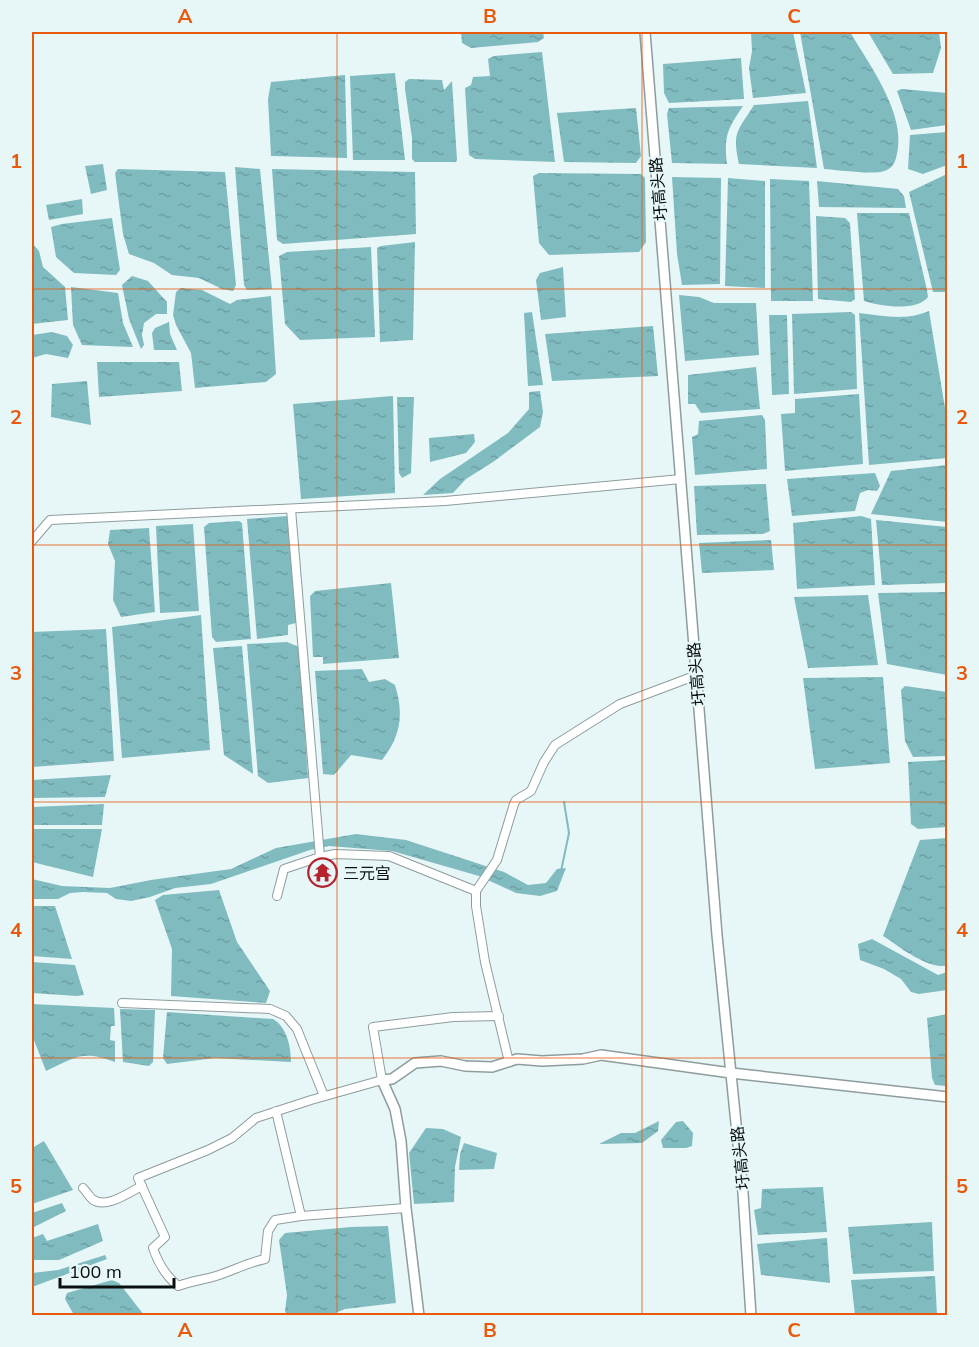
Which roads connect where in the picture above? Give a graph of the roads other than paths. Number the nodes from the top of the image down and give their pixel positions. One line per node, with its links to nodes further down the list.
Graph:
1 (645, 32): 2 (street, 圩高头路)
2 (681, 479): 3 (street); 5 (street, 圩高头路)
3 (291, 509): 4 (street); 6 (street)
4 (32, 541)
5 (697, 675): 7 (street); 12 (street, 圩高头路)
6 (319, 854): 7 (street); 8 (street)
7 (476, 891): 10 (street)
8 (277, 896)
9 (122, 1004): 14 (street)
10 (499, 1016): 11 (street); 13 (street)
11 (509, 1062): 12 (street); 13 (street)
12 (731, 1073): 15 (street); 22 (street, 圩高头路)
13 (382, 1080): 14 (street); 19 (street)
14 (324, 1096): 16 (street)
15 (948, 1097)
16 (276, 1112): 17 (street); 20 (street)
17 (142, 1186): 18 (street); 20 (street)
18 (83, 1188)
19 (406, 1208): 20 (street); 21 (street)
20 (301, 1216)
21 (419, 1316)
22 (751, 1316)

